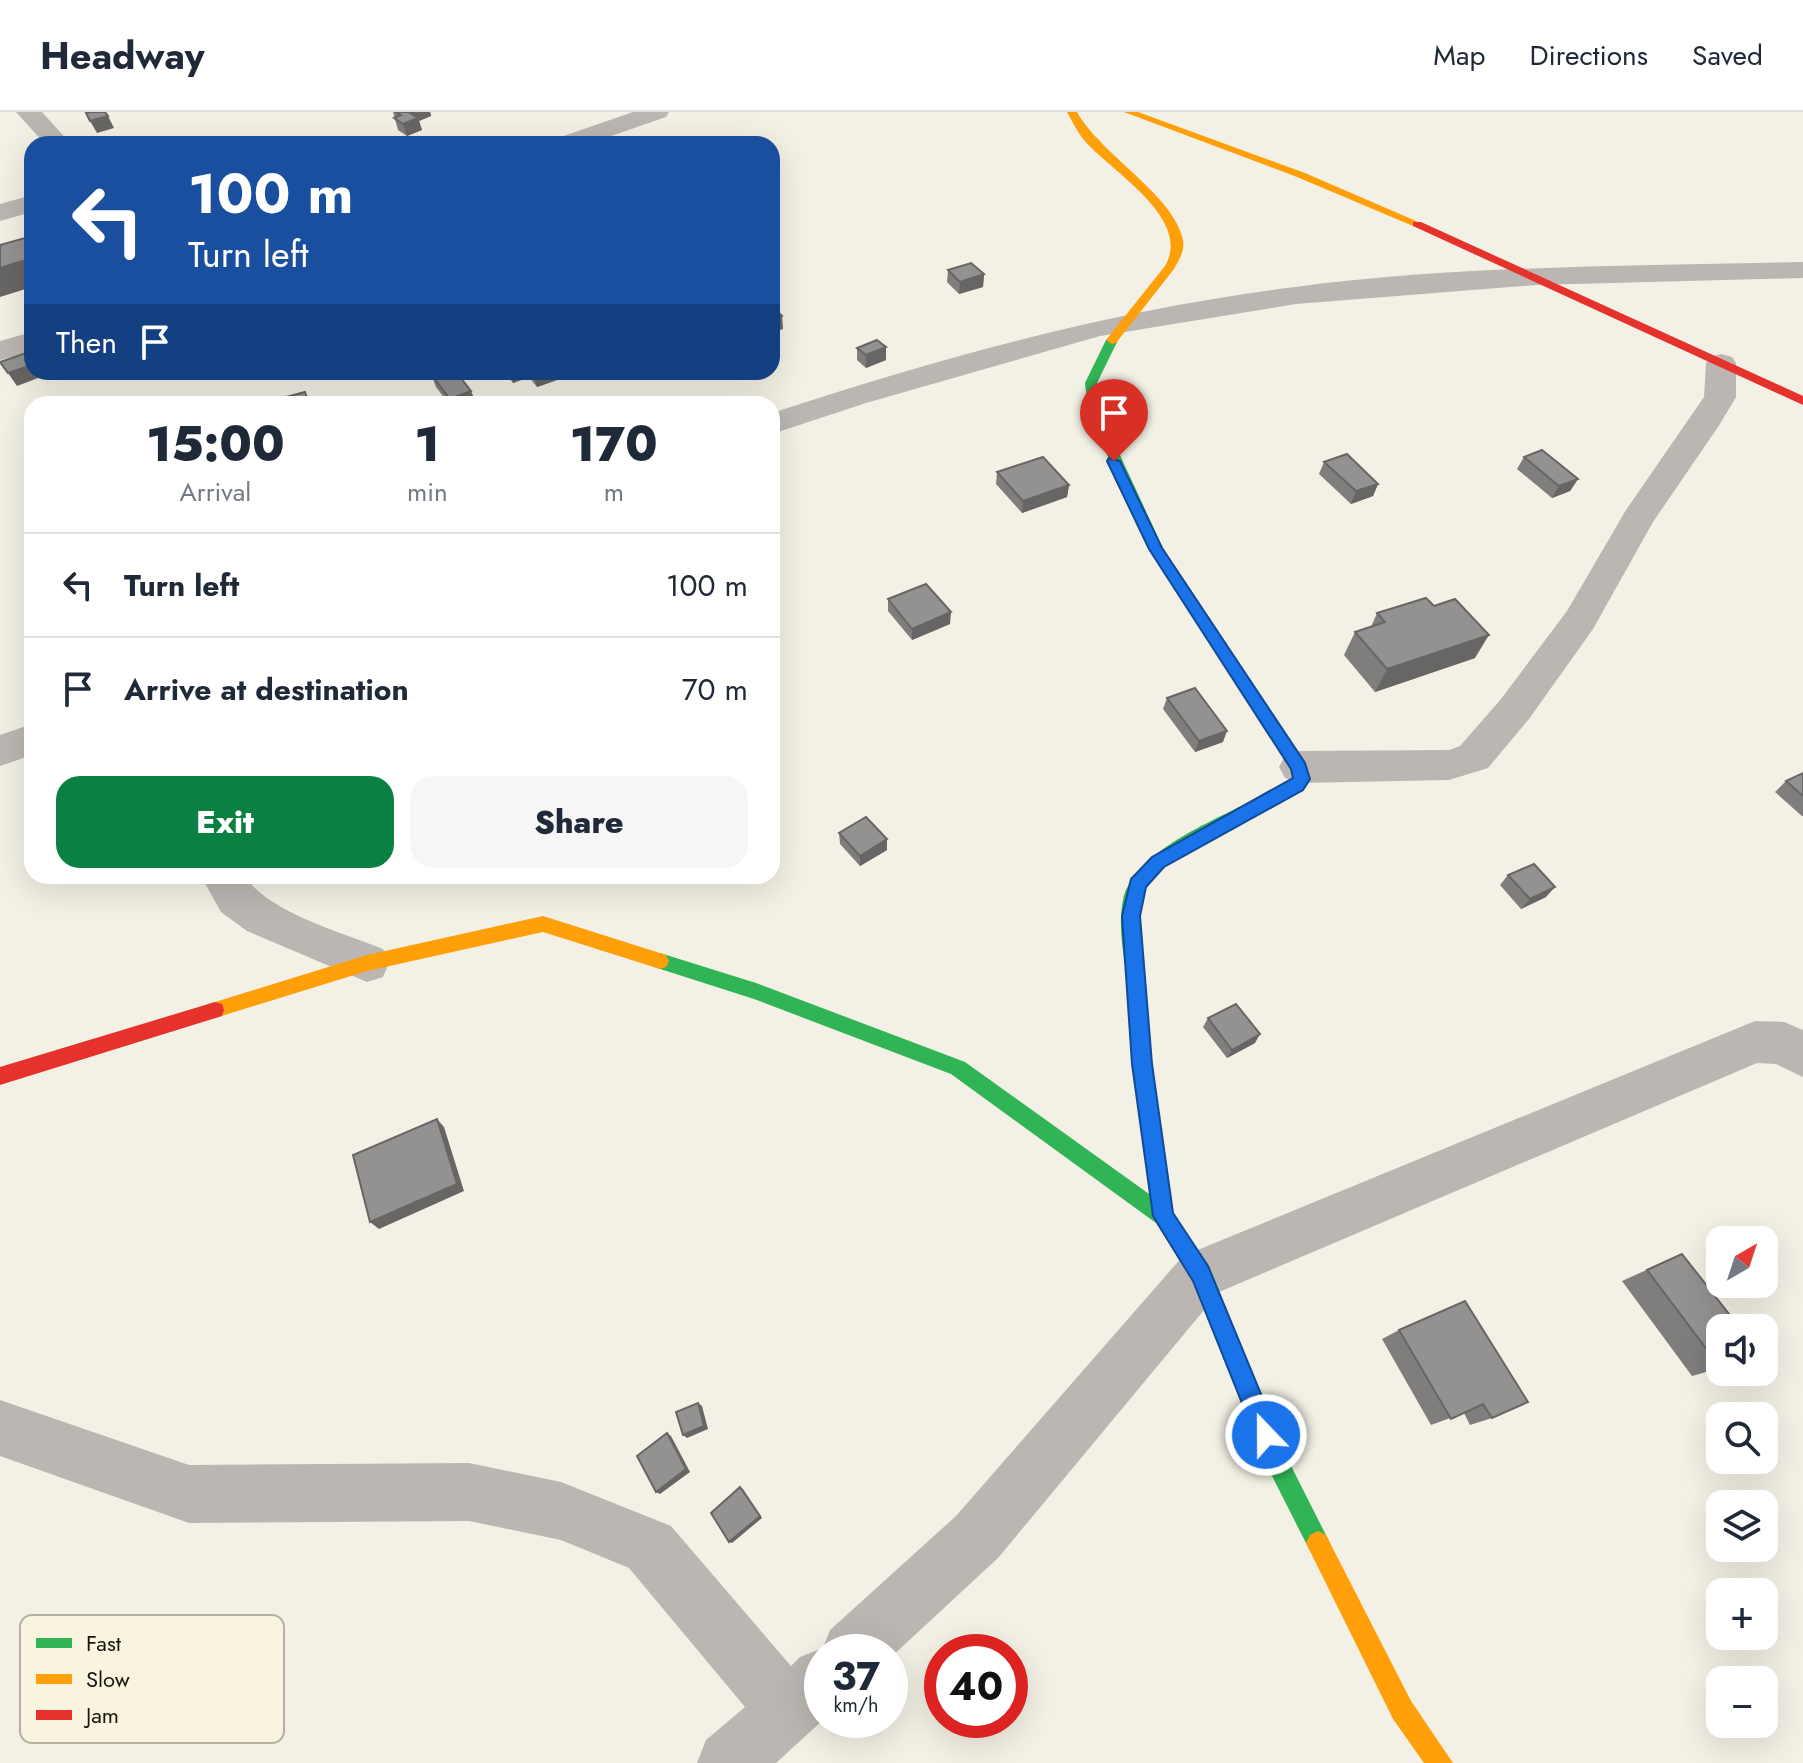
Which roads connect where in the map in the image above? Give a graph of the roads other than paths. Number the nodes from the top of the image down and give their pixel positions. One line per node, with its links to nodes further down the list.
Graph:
1 (28, 112): 5 (street)
2 (657, 112): 6 (street)
3 (1072, 112): 11 (street)
4 (1129, 112): 10 (street)
5 (51, 136)
6 (587, 136)
7 (24, 206): 8 (street)
8 (0, 213)
9 (1803, 270): 10 (street)
10 (1537, 277): 11 (street); 14 (street)
11 (1123, 321): 16 (street); 19 (street)
12 (24, 344): 13 (street)
13 (0, 351)
14 (1721, 363): 15 (street); 19 (street)
15 (1803, 401)
16 (780, 421)
17 (24, 742): 18 (street)
18 (0, 751)
19 (1299, 767): 24 (street)
20 (227, 884): 21 (street)
21 (367, 963): 23 (street); 24 (street)
22 (1803, 1056): 25 (street)
23 (0, 1076)
24 (1163, 1216): 25 (street)
25 (1201, 1274): 27 (street); 31 (street)
26 (0, 1428): 28 (street)
27 (872, 1634)
28 (804, 1693)
29 (804, 1695): 30 (street)
30 (729, 1763)
31 (1440, 1763)

